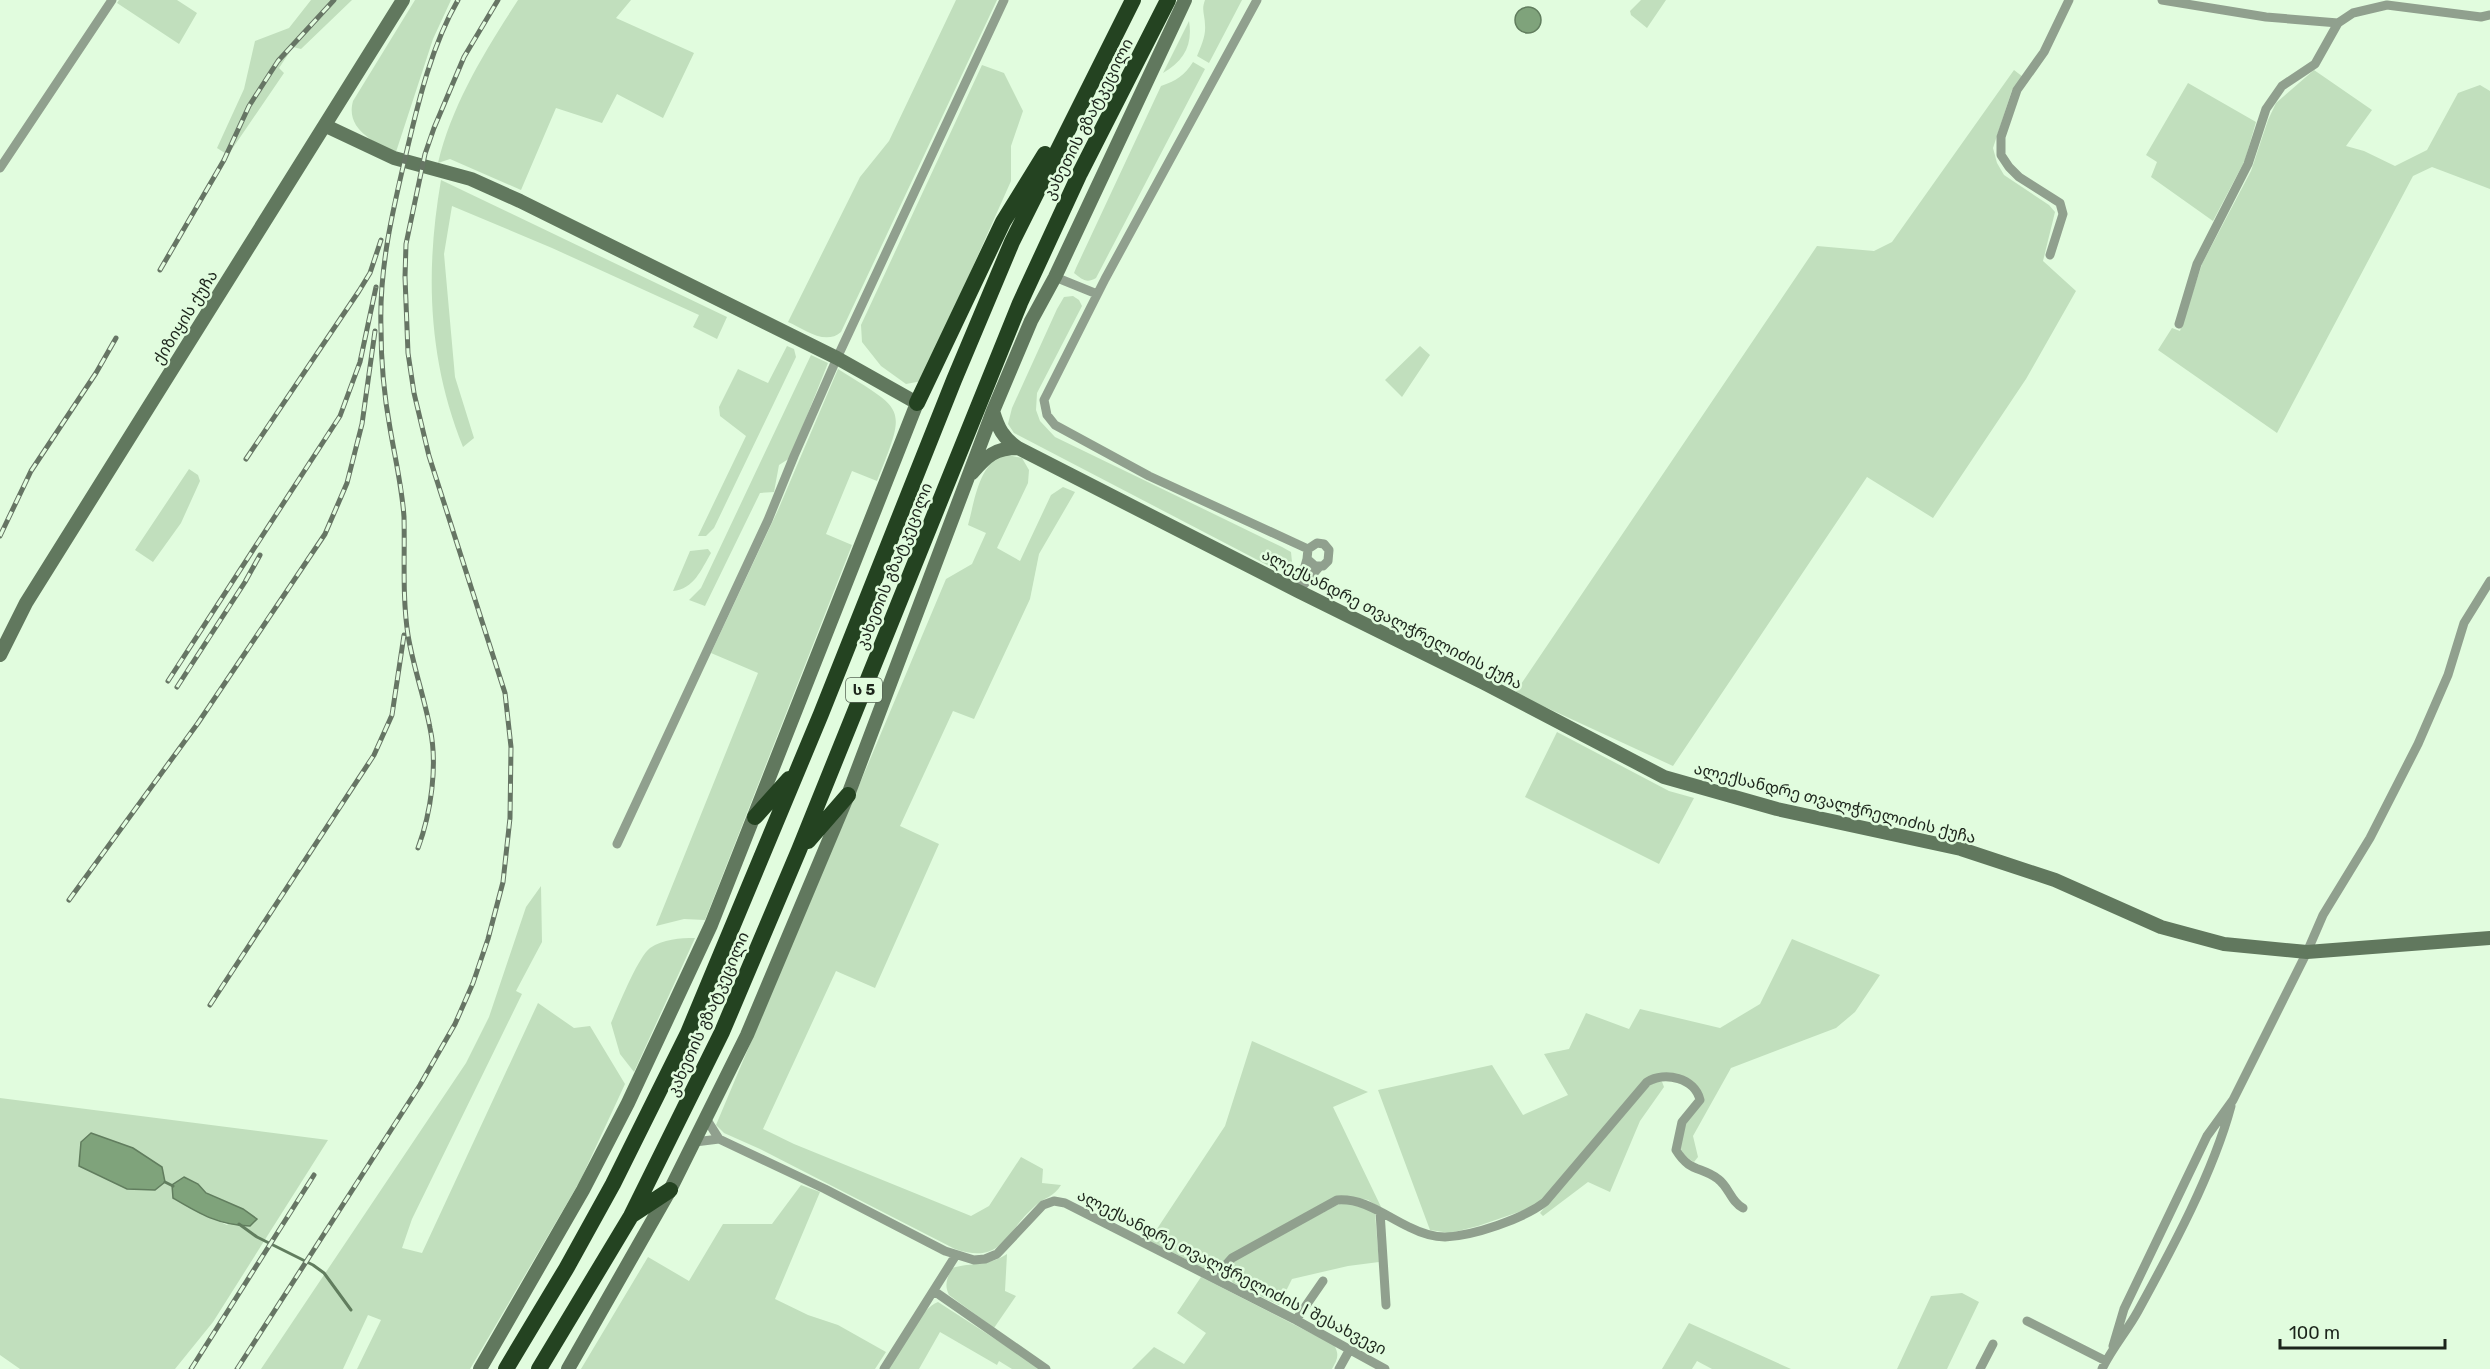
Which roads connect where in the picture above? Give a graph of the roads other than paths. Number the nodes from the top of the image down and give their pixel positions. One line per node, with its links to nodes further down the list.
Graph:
1 (112, 0): 14 (street)
2 (403, 0): 13 (street, ქიზიყის ქუჩა)
3 (1004, 0): 19 (street)
4 (1132, 0): 12 (highway, კახეთის გზატკეცილი / ს 5)
5 (1168, 0): 34 (highway, კახეთის გზატკეცილი / ს 5)
6 (1185, 0): 16 (street)
7 (1257, 0): 17 (street)
8 (2069, 0): 15 (street)
9 (2162, 0): 11 (street)
10 (2490, 15): 11 (street)
11 (2338, 23): 18 (street)
12 (1095, 74): 20 (highway); 30 (highway, კახეთის გზატკეცილი / ს 5)
13 (326, 126): 19 (street); 29 (street, ქიზიყის ქუჩა)
14 (0, 168)
15 (2050, 255)
16 (1055, 277): 17 (street); 21 (street)
17 (1097, 294): 24 (street)
18 (2179, 324)
19 (837, 358): 20 (street); 33 (street)
20 (917, 403): 32 (street, კახეთის გზატკეცილი)
21 (993, 411): 22 (street); 23 (street)
22 (1018, 448): 23 (street); 28 (street, ალექსანდრე თვალჭრელიძის ქუჩა)
23 (967, 479): 31 (street)
24 (1308, 549): 25 (street); 26 (street)
25 (1308, 559): 26 (street); 28 (street)
26 (1320, 566): 28 (street)
27 (2490, 581): 36 (street)
28 (1298, 591): 36 (street, ალექსანდრე თვალჭრელიძის ქუჩა)
29 (0, 656)
30 (796, 772): 32 (highway); 59 (highway, კახეთის გზატკეცილი / ს 5)
31 (848, 795): 34 (highway); 38 (street)
32 (755, 817): 58 (street, კახეთის გზატკეცილი)
33 (617, 844)
34 (800, 850): 44 (highway, კახეთის გზატკეცილი / ს 5)
35 (2490, 938): 36 (street, ალექსანდრე თვალჭრელიძის ქუჩა)
36 (2307, 952): 37 (street)
37 (2233, 1100): 45 (street); 46 (street)
38 (707, 1120): 39 (street); 40 (street)
39 (718, 1139): 40 (street); 47 (street, ალექსანდრე თვალჭრელიძის I შესახვევი)
40 (695, 1142): 41 (street)
41 (670, 1190): 44 (highway); 61 (street)
42 (1743, 1208): 43 (street)
43 (1380, 1212): 48 (street); 51 (street)
44 (631, 1215): 60 (highway, კახეთის გზატკეცილი / ს 5)
45 (2166, 1220): 46 (street); 55 (street)
46 (2181, 1227): 55 (street)
47 (956, 1255): 48 (street, ალექსანდრე თვალჭრელიძის I შესახვევი); 50 (street)
48 (1219, 1281): 52 (street, ალექსანდრე თვალჭრელიძის I შესახვევი)
49 (1323, 1281): 52 (street)
50 (934, 1291): 62 (street); 63 (street)
51 (1386, 1305)
52 (1296, 1320): 56 (street, ალექსანდრე თვალჭრელიძის I შესახვევი)
53 (2027, 1321): 57 (street)
54 (1993, 1344): 66 (street)
55 (2113, 1346): 57 (street)
56 (1350, 1349): 64 (street); 65 (street, ალექსანდრე თვალჭრელიძის I შესახვევი)
57 (2104, 1365)
58 (480, 1369)
59 (506, 1369)
60 (539, 1369)
61 (568, 1369)
62 (884, 1369)
63 (1046, 1369)
64 (1339, 1369)
65 (1385, 1369)
66 (1980, 1369)

